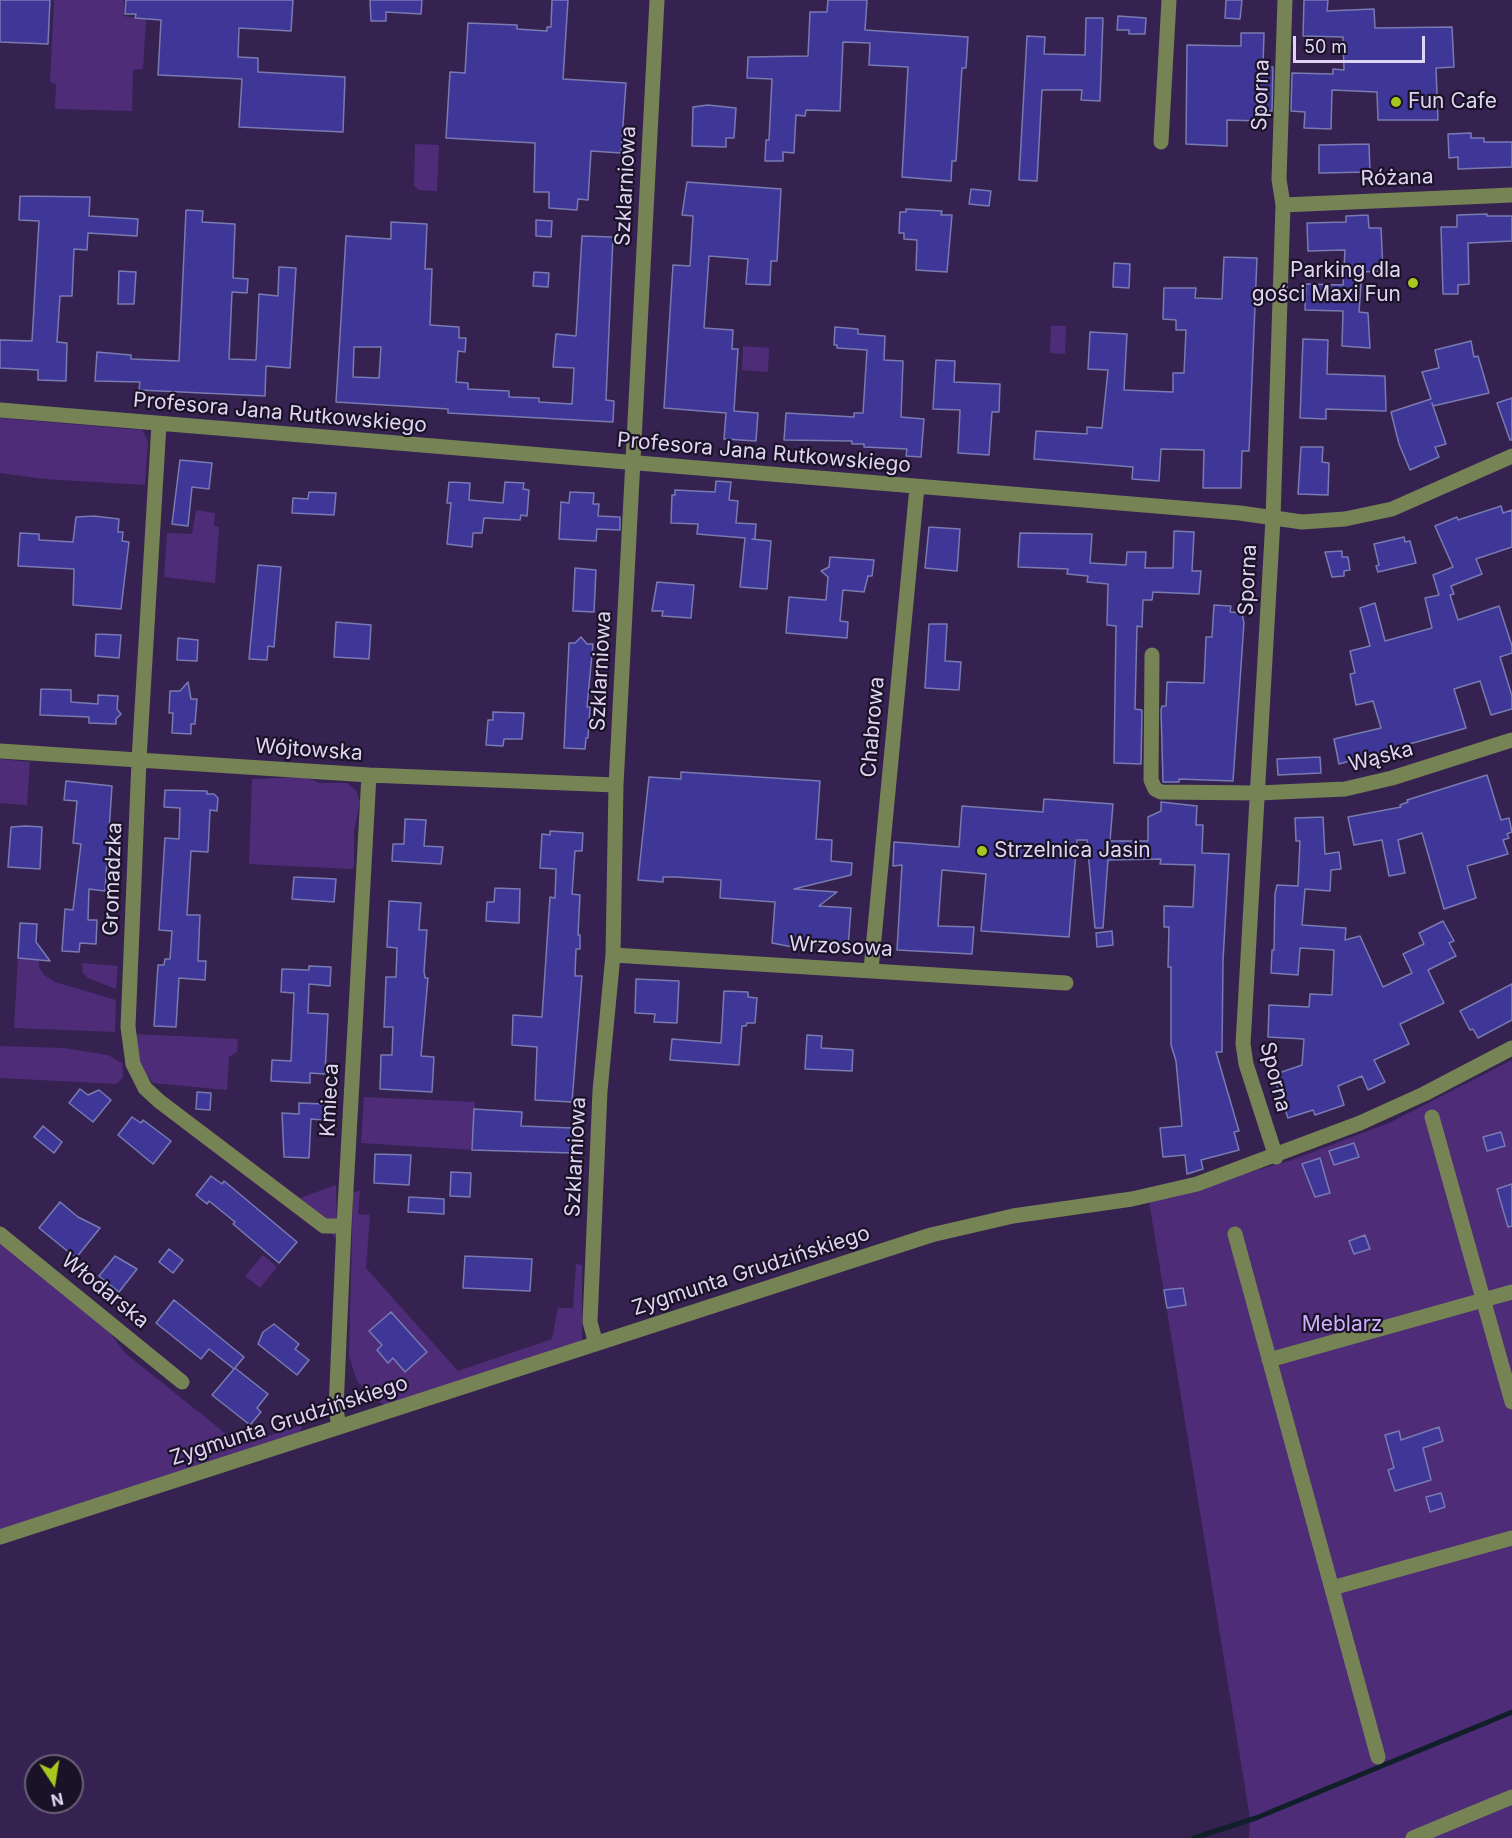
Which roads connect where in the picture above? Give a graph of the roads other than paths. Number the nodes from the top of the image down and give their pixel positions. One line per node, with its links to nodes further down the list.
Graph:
1 (657, 0): 10 (street, Szklarniowa)
2 (1169, 0): 4 (street)
3 (1285, 0): 6 (street, Sporna)
4 (1161, 142)
5 (1512, 195): 6 (street, Różana)
6 (1283, 205): 12 (street, Sporna)
7 (0, 410): 8 (street, Profesora Jana Rutkowskiego)
8 (159, 424): 10 (street, Profesora Jana Rutkowskiego); 16 (street, Gromadzka)
9 (1512, 456): 12 (street, Profesora Jana Rutkowskiego)
10 (632, 464): 11 (street, Profesora Jana Rutkowskiego); 18 (street, Szklarniowa)
11 (917, 487): 12 (street, Profesora Jana Rutkowskiego); 21 (street, Chabrowa)
12 (1273, 519): 19 (street, Sporna)
13 (1152, 655): 19 (street, Wąska)
14 (1512, 740): 19 (street, Wąska)
15 (0, 751): 16 (street, Wójtowska)
16 (139, 760): 17 (street, Wójtowska); 26 (street, Gromadzka)
17 (369, 775): 18 (street, Wójtowska); 26 (street, Kmieca)
18 (616, 785): 20 (street, Szklarniowa)
19 (1258, 793): 25 (street, Sporna)
20 (613, 955): 21 (street, Wrzosowa); 31 (street, Szklarniowa)
21 (871, 970): 22 (street, Wrzosowa)
22 (1066, 982)
23 (1512, 1048): 25 (street, Zygmunta Grudzińskiego)
24 (1432, 1117): 30 (street)
25 (1276, 1157): 31 (street, Zygmunta Grudzińskiego)
26 (344, 1226): 35 (street, Kmieca)
27 (0, 1234): 33 (street, Włodarska)
28 (1235, 1234): 32 (street)
29 (1512, 1292): 30 (street)
30 (1484, 1300): 32 (street); 34 (street)
31 (596, 1344): 35 (street, Zygmunta Grudzińskiego)
32 (1269, 1360): 38 (street)
33 (182, 1382)
34 (1512, 1402)
35 (339, 1427): 36 (street, Zygmunta Grudzińskiego)
36 (0, 1537)
37 (1512, 1538): 38 (street)
38 (1332, 1588): 39 (street)
39 (1378, 1757)
40 (1512, 1797): 41 (street)
41 (1413, 1838)

